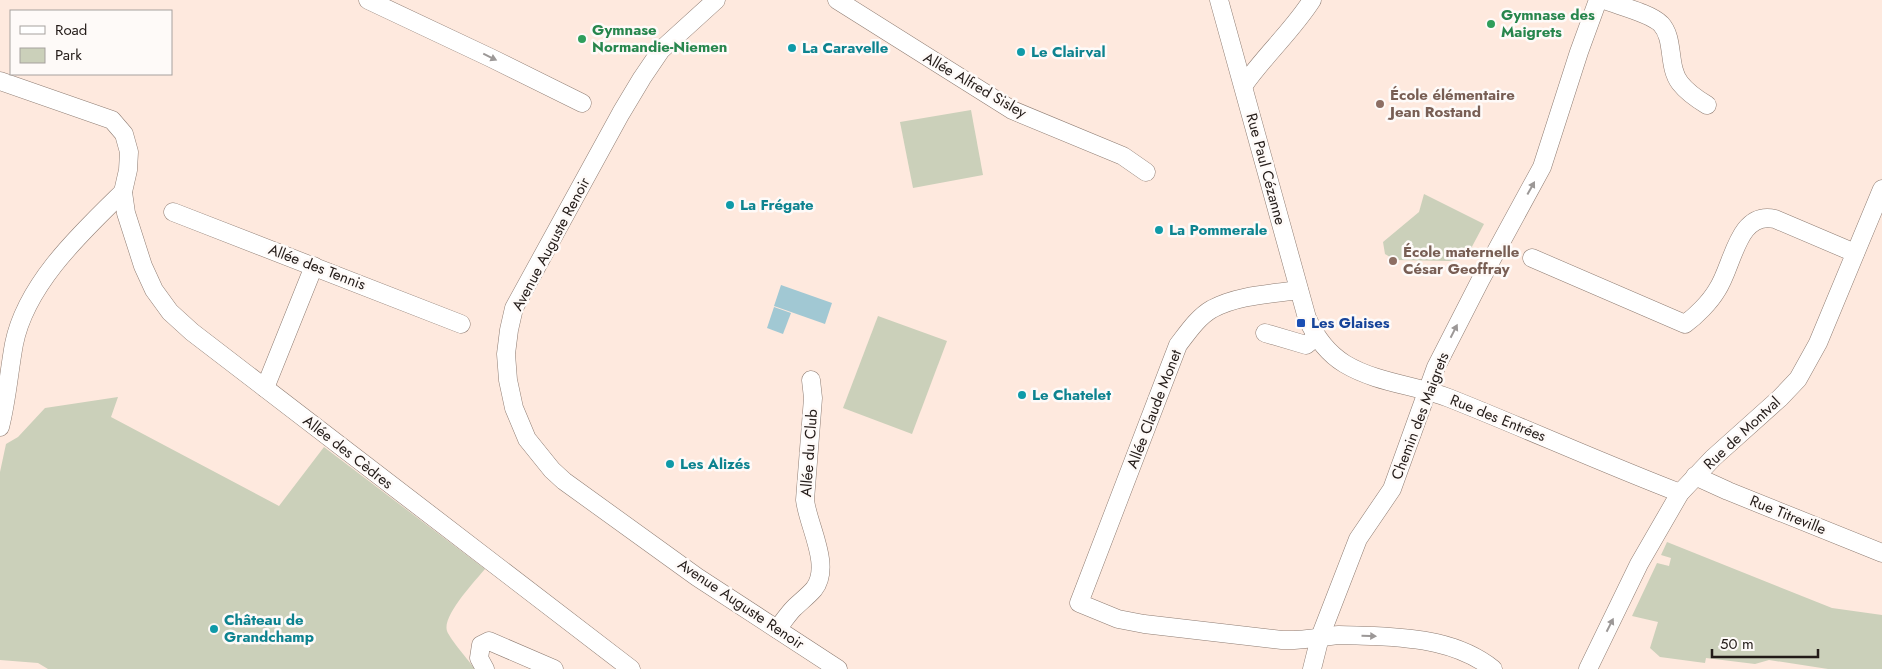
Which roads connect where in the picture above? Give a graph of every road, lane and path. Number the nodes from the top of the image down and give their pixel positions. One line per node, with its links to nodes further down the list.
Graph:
1 (368, 0): 10 (street, one-way to 10)
2 (716, 0): 30 (street, Avenue Auguste Renoir)
3 (837, 0): 12 (street, Allée Alfred Sisley)
4 (1219, 0): 9 (street, Rue Paul Cézanne)
5 (1312, 0): 9 (street)
6 (1598, 0): 25 (street, Chemin des Maigrets, one-way to 6)
7 (1604, 0): 11 (street)
8 (0, 81): 14 (street)
9 (1244, 85): 19 (street, Rue Paul Cézanne)
10 (582, 104)
11 (1707, 105)
12 (1146, 172)
13 (1882, 189): 16 (street, Rue de Montval)
14 (122, 192): 24 (street, Allée des Cèdres); 26 (street)
15 (173, 212): 18 (street, Allée des Tennis)
16 (1855, 253): 17 (street); 27 (street, Rue de Montval)
17 (1532, 258)
18 (314, 266): 20 (street, Allée des Tennis); 24 (street)
19 (1299, 290): 22 (street, Rue Paul Cézanne); 31 (street, Allée Claude Monet)
20 (461, 324)
21 (1265, 333): 22 (street)
22 (1316, 337): 25 (street, Rue des Entrées)
23 (811, 380): 30 (street, Allée du Club)
24 (265, 388): 34 (street, Allée des Cèdres)
25 (1426, 391): 28 (street, Rue des Entrées); 31 (street, Chemin des Maigrets)
26 (1, 417)
27 (1695, 476): 28 (street, Rue de Montval); 29 (street, Rue Titreville)
28 (1680, 493): 38 (street, Rue de Montval, one-way to 28)
29 (1882, 553)
30 (777, 629): 35 (street, Avenue Auguste Renoir)
31 (1320, 638): 36 (street); 37 (street, one-way to 37)
32 (484, 669): 33 (street)
33 (554, 669)
34 (631, 669)
35 (838, 669)
36 (1312, 669)
37 (1494, 669)
38 (1588, 669)

